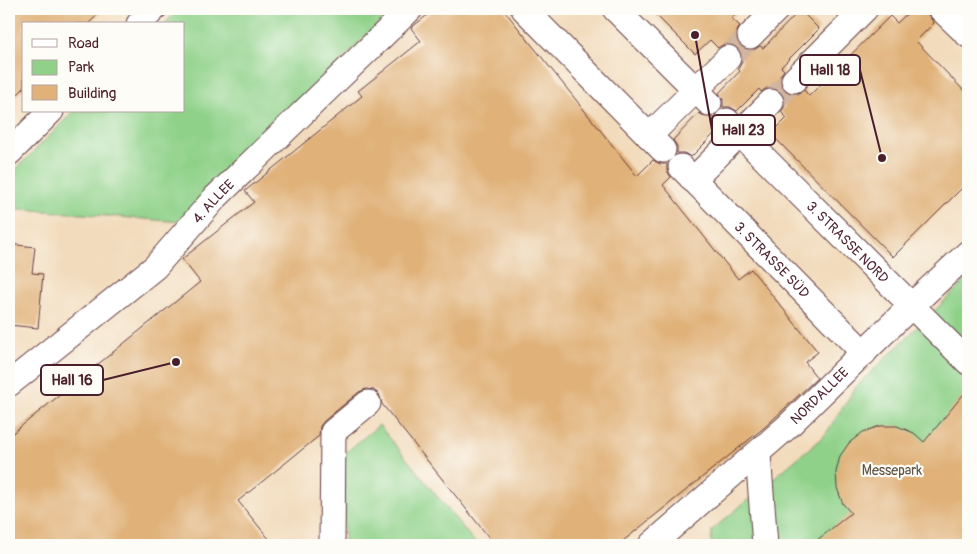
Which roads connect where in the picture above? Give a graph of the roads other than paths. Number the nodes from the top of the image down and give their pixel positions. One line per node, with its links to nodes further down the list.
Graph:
1 (154, 9): 8 (lane)
2 (410, 9): 22 (lane, 4. ALLEE)
3 (524, 9): 13 (lane)
4 (615, 9): 13 (lane)
5 (777, 9): 10 (lane)
6 (865, 9): 12 (lane)
7 (942, 9): 9 (lane)
8 (141, 22)
9 (968, 35)
10 (750, 36)
11 (728, 58): 13 (lane)
12 (794, 80)
13 (702, 96)
14 (771, 102): 16 (lane)
15 (50, 112): 17 (lane)
16 (733, 128): 19 (lane, 3. STRASSE NORD); 20 (lane, 3. STRASSE SÜD)
17 (9, 153)
18 (968, 253): 19 (lane, NORDALLEE)
19 (911, 306): 20 (lane, NORDALLEE); 21 (lane, 3. STRASSE NORD)
20 (864, 353): 24 (lane, NORDALLEE)
21 (968, 362)
22 (9, 384)
23 (368, 403): 26 (lane)
24 (758, 454): 25 (lane, NORDALLEE); 27 (lane)
25 (664, 543)
26 (332, 545)
27 (765, 545)

